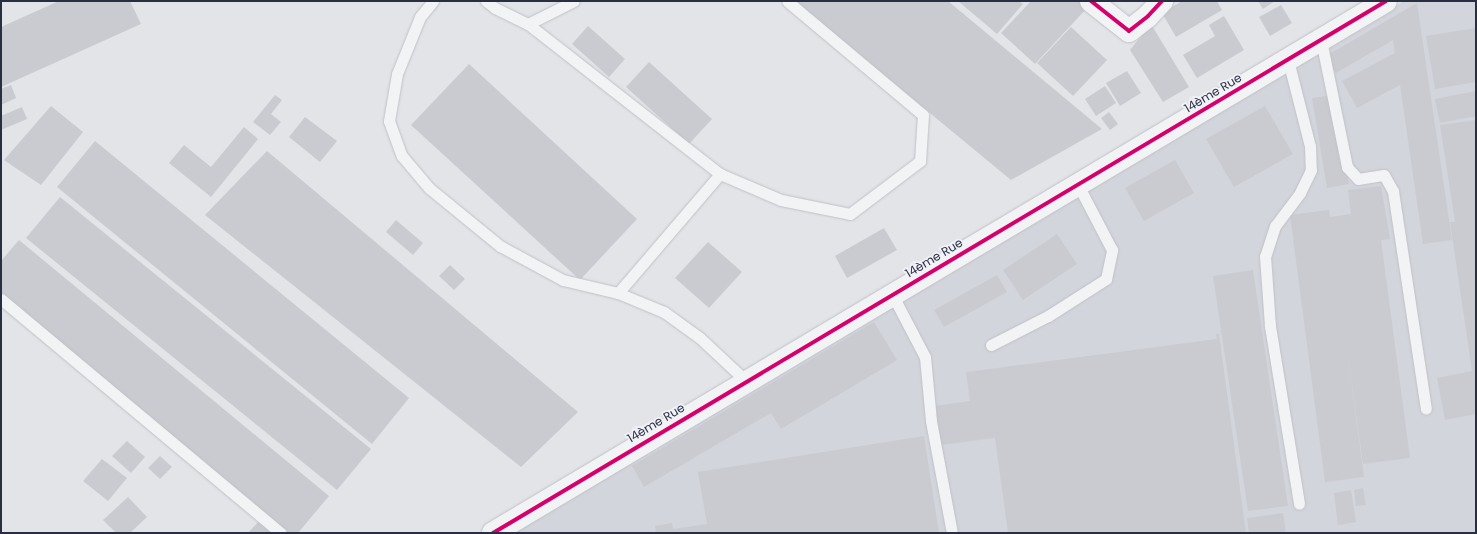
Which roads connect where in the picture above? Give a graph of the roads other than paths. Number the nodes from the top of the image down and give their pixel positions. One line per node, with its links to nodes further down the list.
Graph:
1 (434, 1): 13 (lane)
2 (486, 1): 8 (lane)
3 (574, 1): 8 (lane)
4 (787, 1): 11 (lane)
5 (1091, 1): 6 (street)
6 (1162, 1)
7 (1381, 2): 9 (street, 14ème Rue)
8 (528, 24): 11 (lane)
9 (1321, 40): 10 (street, 14ème Rue); 18 (lane)
10 (1288, 60): 12 (street, 14ème Rue); 19 (lane)
11 (720, 174): 13 (lane)
12 (1078, 185): 14 (street, 14ème Rue); 16 (lane)
13 (618, 293): 17 (lane)
14 (892, 294): 17 (street, 14ème Rue); 22 (lane)
15 (1, 299): 20 (lane)
16 (991, 345)
17 (746, 381): 21 (street, 14ème Rue)
18 (1426, 409)
19 (1299, 504)
20 (281, 533)
21 (493, 533)
22 (952, 533)

